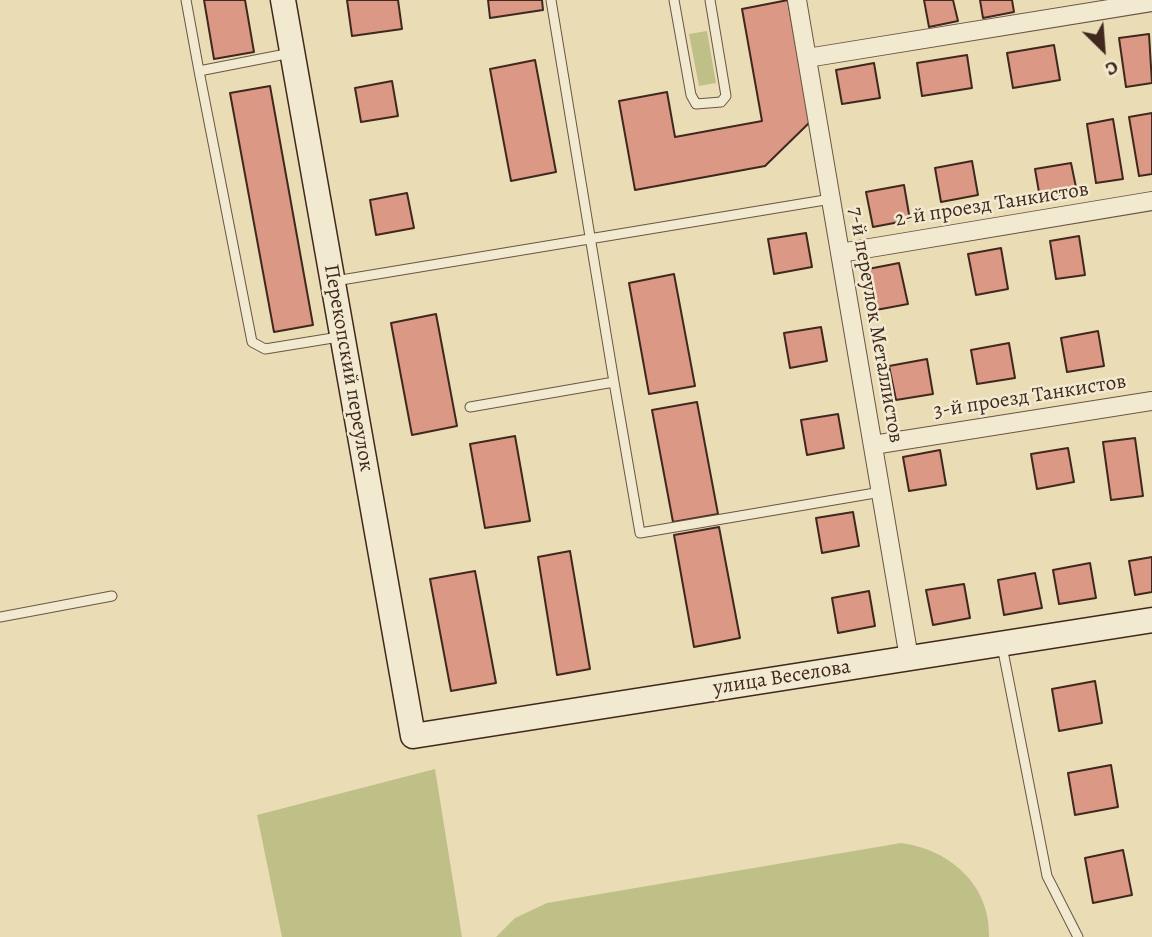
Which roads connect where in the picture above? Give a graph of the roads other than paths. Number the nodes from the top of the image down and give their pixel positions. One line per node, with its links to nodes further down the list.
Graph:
1 (186, 0): 10 (lane)
2 (283, 0): 8 (street, Перекопский переулок)
3 (551, 0): 13 (lane)
4 (674, 0): 5 (lane)
5 (710, 0)
6 (797, 0): 9 (street, 7-й переулок Металлистов)
7 (1152, 2): 9 (street)
8 (293, 53): 10 (lane); 15 (street, Перекопский переулок)
9 (807, 58): 11 (street, 7-й переулок Металлистов)
10 (199, 71): 16 (lane)
11 (831, 199): 13 (lane); 14 (street, 7-й переулок Металлистов)
12 (1152, 201): 14 (street, 2-й проезд Танкистов)
13 (590, 239): 15 (lane); 17 (lane)
14 (840, 253): 20 (street, 7-й переулок Металлистов)
15 (333, 281): 16 (street, Перекопский переулок)
16 (342, 336): 27 (street, Перекопский переулок)
17 (614, 383): 19 (lane); 21 (lane)
18 (1152, 401): 20 (street, 3-й проезд Танкистов)
19 (470, 407)
20 (873, 445): 21 (street, 7-й переулок Металлистов)
21 (881, 492): 26 (street, 7-й переулок Металлистов)
22 (112, 596): 23 (lane)
23 (0, 617)
24 (1152, 620): 25 (street, улица Веселова)
25 (1001, 644): 26 (street, улица Веселова); 28 (lane)
26 (909, 658): 27 (street, улица Веселова)
27 (413, 736)
28 (1078, 937)

